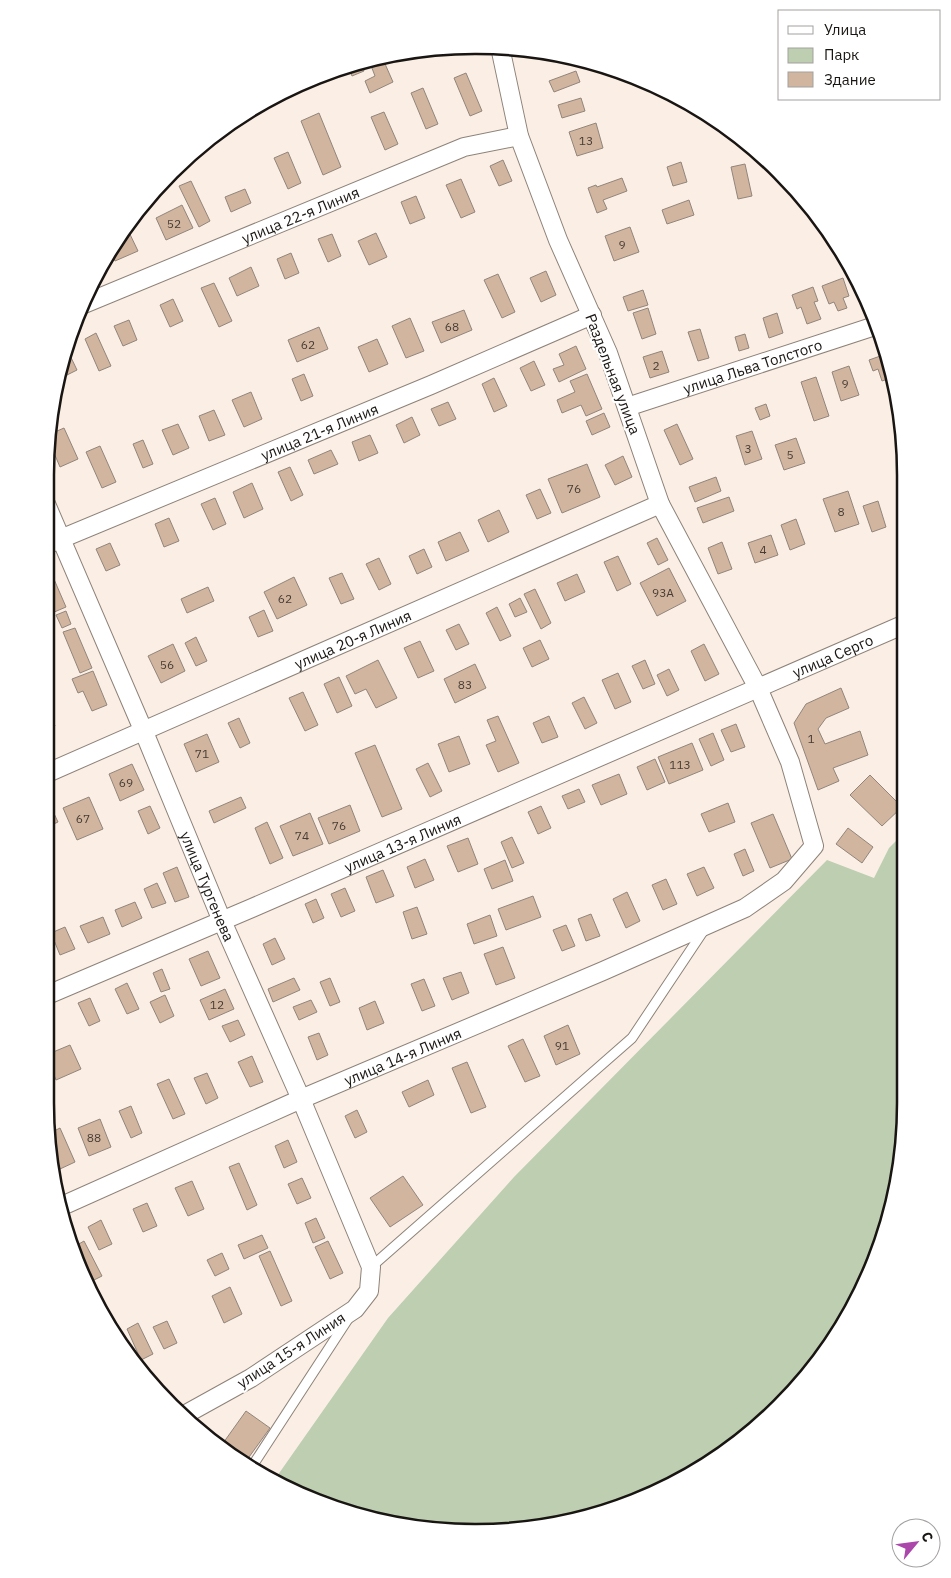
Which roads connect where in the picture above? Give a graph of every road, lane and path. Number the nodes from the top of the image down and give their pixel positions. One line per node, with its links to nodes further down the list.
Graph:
1 (502, 55): 2 (street, Раздельная улица)
2 (519, 136): 3 (street, улица 22-я Линия); 4 (street, Раздельная улица)
3 (92, 301)
4 (592, 315): 6 (street, Раздельная улица); 8 (street, улица 21-я Линия)
5 (870, 328): 6 (street, улица Льва Толстого)
6 (627, 407): 7 (street, Раздельная улица)
7 (660, 504): 10 (street, Раздельная улица); 11 (street, улица 20-я Линия)
8 (54, 542): 11 (street, улица Тургенева)
9 (897, 627): 10 (street, улица Серго)
10 (758, 688): 13 (street, Раздельная улица); 14 (street, улица 13-я Линия)
11 (144, 732): 12 (street, улица 20-я Линия); 14 (street, улица Тургенева)
12 (54, 771)
13 (745, 908): 15 (street, улица 14-я Линия)
14 (222, 921): 16 (street, улица 13-я Линия); 17 (street, улица Тургенева)
15 (707, 925): 17 (street, улица 14-я Линия); 19 (lane)
16 (54, 992)
17 (301, 1099): 18 (street, улица 14-я Линия); 19 (street, улица Тургенева)
18 (66, 1204)
19 (371, 1267): 20 (street, улица 15-я Линия)
20 (355, 1308): 21 (street, улица 15-я Линия); 22 (lane)
21 (189, 1412)
22 (256, 1462)

